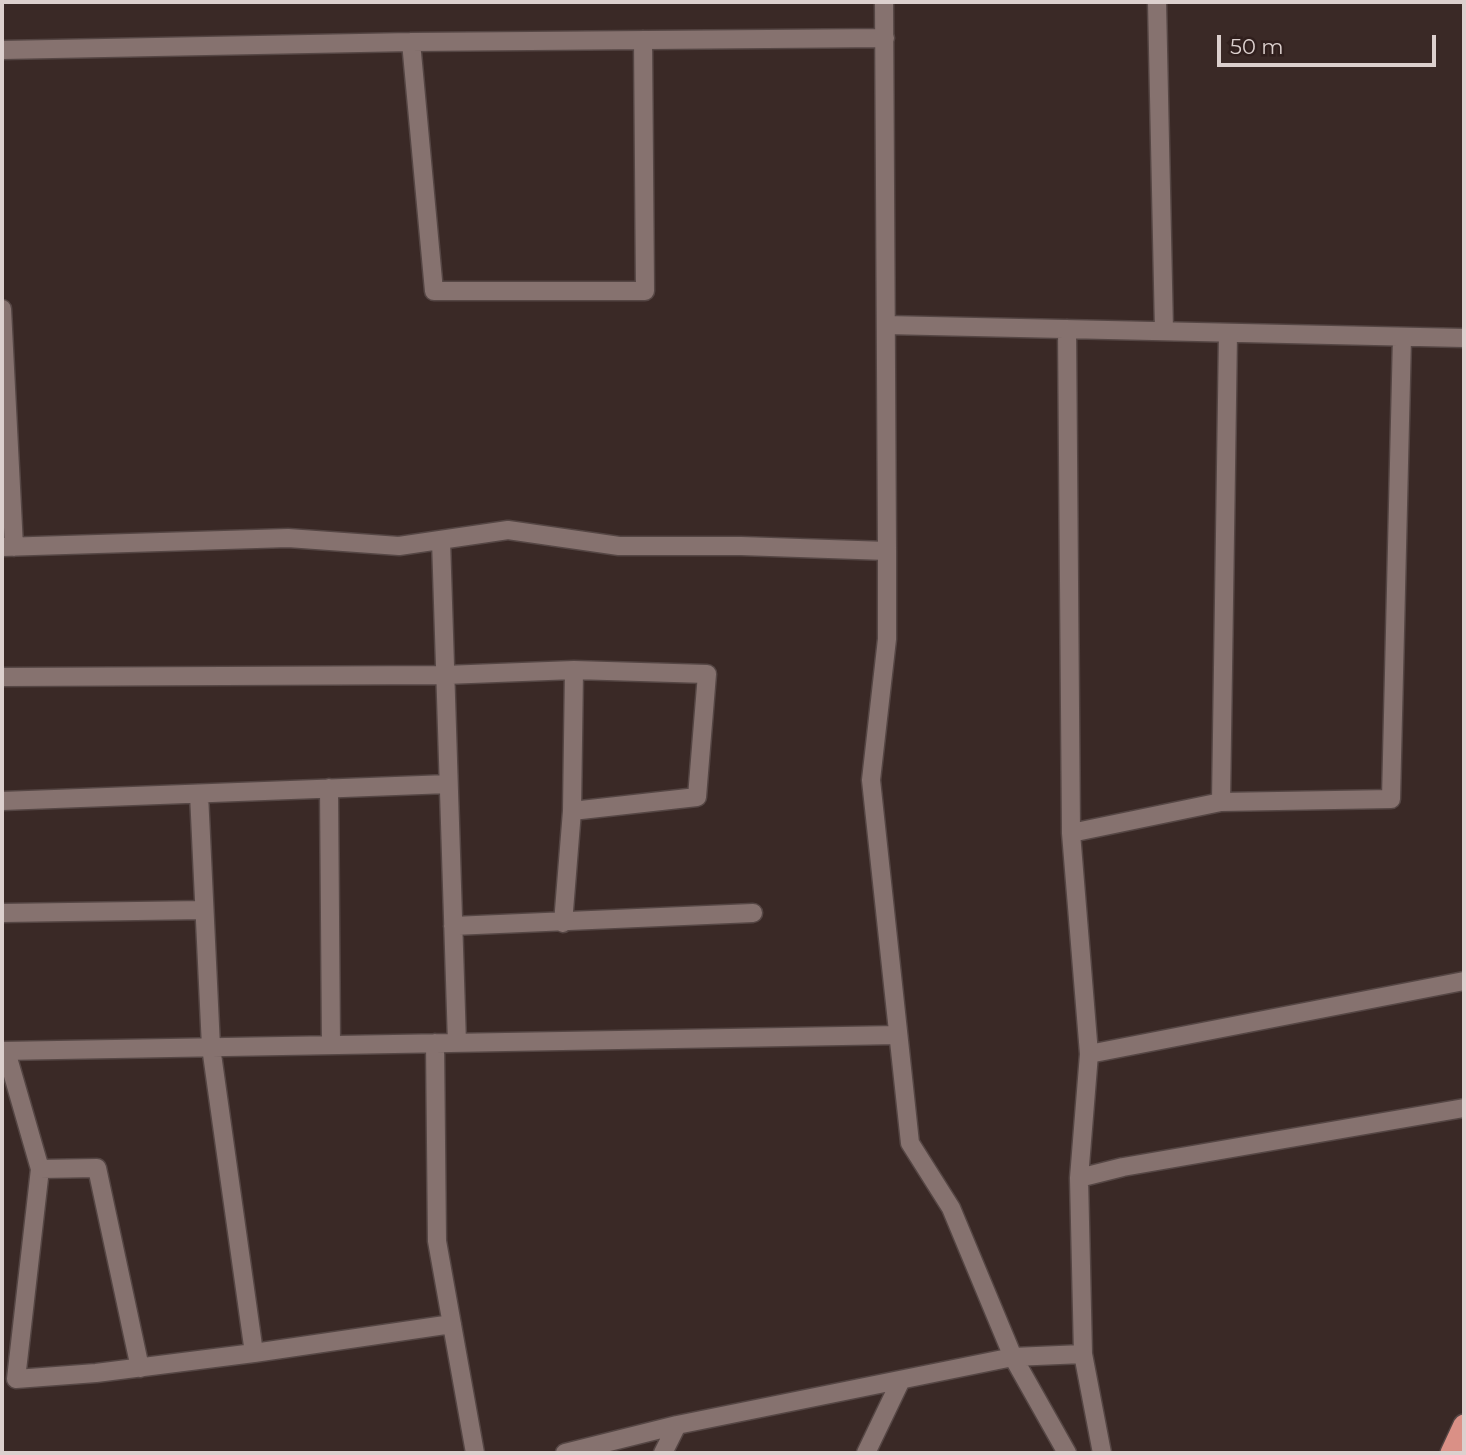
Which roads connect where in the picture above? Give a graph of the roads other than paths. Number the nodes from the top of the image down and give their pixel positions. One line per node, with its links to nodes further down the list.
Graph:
1 (884, 2): 3 (street)
2 (1157, 2): 10 (street)
3 (885, 38): 4 (street); 8 (street)
4 (643, 40): 5 (street); 5 (street)
5 (411, 42): 6 (street)
6 (2, 50)
7 (2, 309): 15 (street)
8 (886, 325): 9 (street); 16 (street)
9 (1067, 329): 10 (street); 26 (street)
10 (1164, 331): 11 (street)
11 (1228, 333): 12 (street); 24 (street)
12 (1402, 337): 13 (street); 24 (street)
13 (1464, 338)
14 (441, 540): 15 (street); 16 (street); 18 (street)
15 (8, 547)
16 (887, 551): 33 (street)
17 (574, 670): 18 (street); 25 (street); 25 (street)
18 (445, 675): 19 (street); 20 (street)
19 (2, 677)
20 (449, 784): 21 (street); 31 (street)
21 (329, 788): 22 (street); 36 (street)
22 (199, 794): 23 (street); 27 (street)
23 (2, 801)
24 (1221, 802): 26 (street)
25 (572, 811): 30 (street)
26 (1071, 833): 39 (street)
27 (204, 910): 28 (street); 37 (street)
28 (2, 913)
29 (753, 913): 30 (street)
30 (563, 923): 31 (street)
31 (453, 926): 35 (street)
32 (1464, 981): 39 (street)
33 (898, 1035): 35 (street); 46 (street)
34 (435, 1043): 35 (street); 36 (street); 43 (street)
35 (457, 1043)
36 (331, 1045): 37 (street)
37 (211, 1047): 38 (street); 44 (street)
38 (4, 1051): 41 (street)
39 (1089, 1054): 42 (street)
40 (1464, 1108): 42 (street)
41 (40, 1169): 47 (street); 47 (street)
42 (1079, 1178): 45 (street)
43 (452, 1324): 44 (street); 51 (street)
44 (254, 1353): 47 (street)
45 (1083, 1354): 46 (street); 56 (street)
46 (1013, 1357): 48 (street); 55 (street)
47 (140, 1368)
48 (901, 1380): 49 (street); 54 (street)
49 (677, 1425): 52 (street); 53 (street)
50 (1464, 1425): 57 (highway)
51 (475, 1453)
52 (565, 1453)
53 (663, 1453)
54 (866, 1453)
55 (1067, 1453)
56 (1102, 1453)
57 (1451, 1453)

